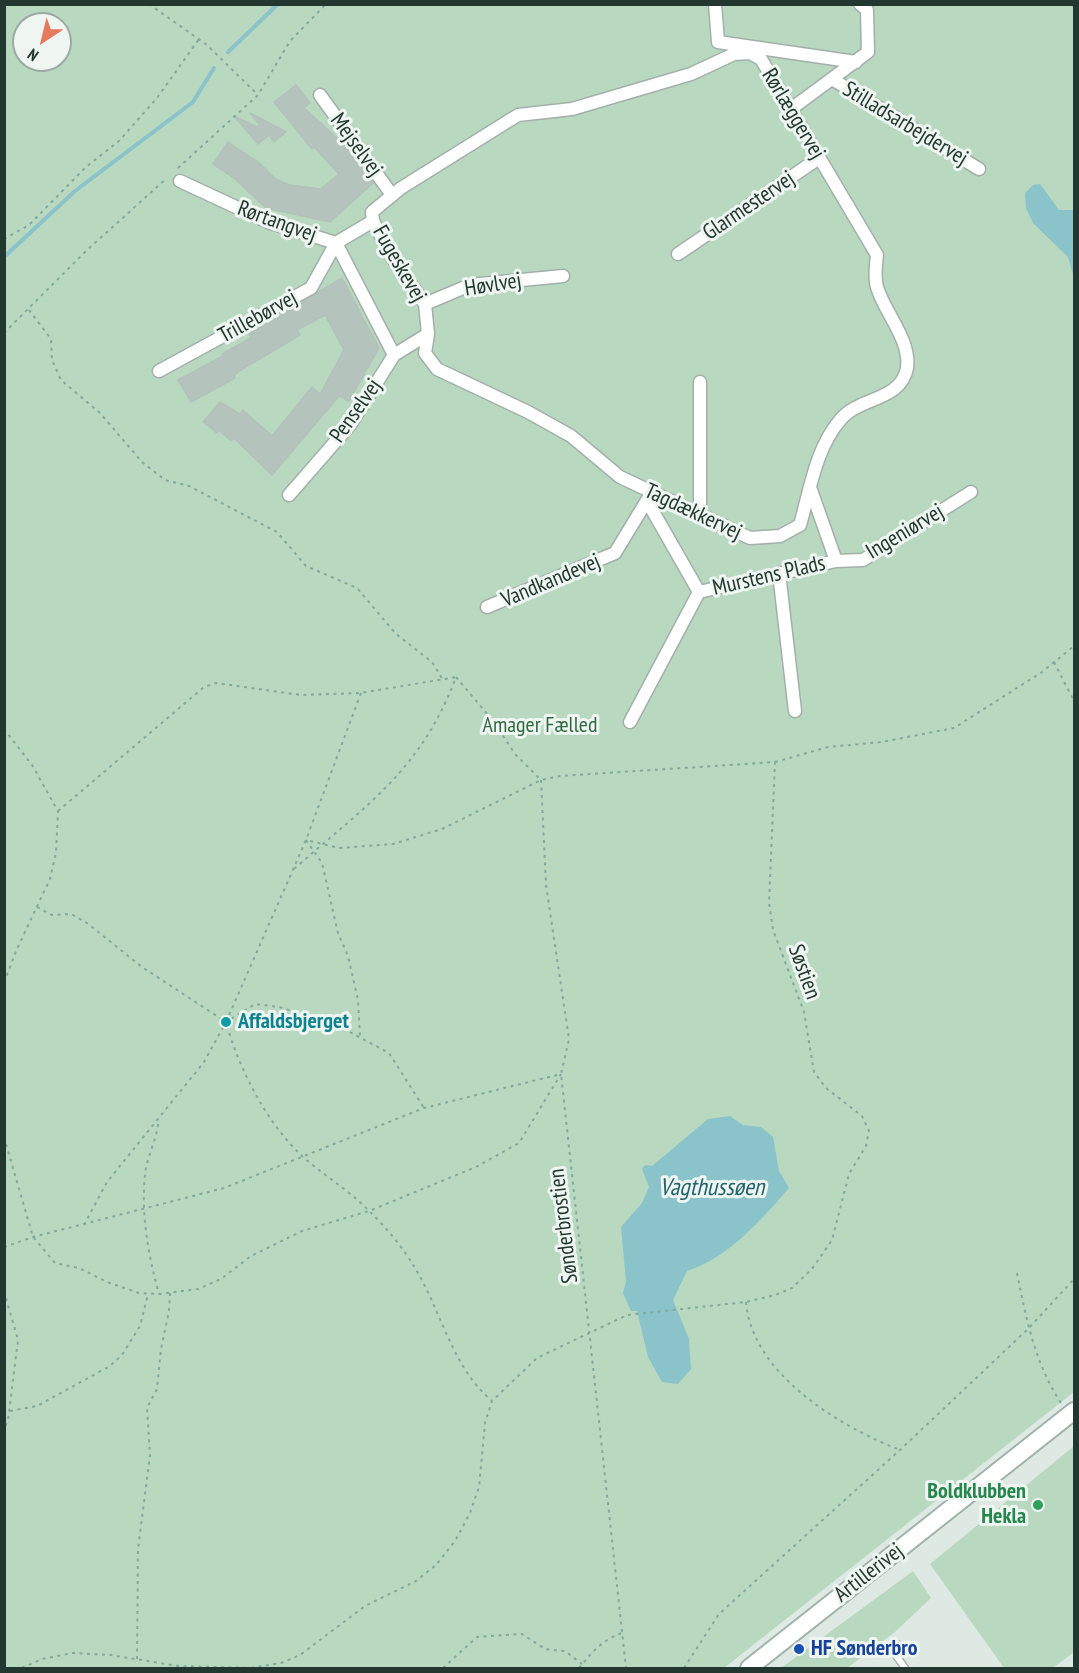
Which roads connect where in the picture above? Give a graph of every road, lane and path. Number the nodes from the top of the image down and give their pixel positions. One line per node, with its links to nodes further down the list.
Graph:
1 (149, 4): 7 (path)
2 (326, 4): 10 (path)
3 (715, 4): 8 (street)
4 (1071, 4): 6 (path)
5 (864, 7): 8 (street)
6 (1074, 8)
7 (199, 39): 10 (path); 19 (path)
8 (855, 62): 9 (street)
9 (832, 79): 13 (street); 15 (street, Stilladsarbejdervej)
10 (258, 95): 24 (path)
11 (320, 95): 17 (street, Mejselvej)
12 (572, 109): 13 (street, Rørlæggervej); 17 (street, Fugeskevej)
13 (791, 109): 14 (street, Rørlæggervej)
14 (819, 158): 21 (street, Glarmestervej); 25 (street, Rørlæggervej)
15 (979, 169)
16 (180, 181): 20 (street, Rørtangvej)
17 (392, 195): 18 (street, Fugeskevej)
18 (373, 221): 20 (street, Rørtangvej); 23 (street, Fugeskevej)
19 (4, 239)
20 (336, 243): 28 (street); 29 (street, Trillebørvej)
21 (678, 254)
22 (563, 276): 23 (street, Høvlvej)
23 (425, 304): 27 (street, Fugeskevej)
24 (29, 310): 26 (path); 44 (path)
25 (890, 315): 32 (street, Tagdækkervej)
26 (4, 333)
27 (428, 334): 28 (street, Penselvej); 31 (street, Fugeskevej)
28 (394, 355): 34 (street, Penselvej)
29 (159, 370)
30 (700, 382): 36 (street)
31 (528, 412): 35 (street, Tagdækkervej)
32 (810, 490): 36 (street, Tagdækkervej); 37 (street, Murstens Plads)
33 (971, 492): 37 (street, Ingeniørvej)
34 (289, 495)
35 (649, 497): 36 (street, Tagdækkervej); 39 (street); 40 (street, Vandkandevej)
36 (700, 515)
37 (836, 561): 38 (street, Murstens Plads)
38 (779, 573): 39 (street, Murstens Plads); 47 (street)
39 (699, 592): 48 (street)
40 (487, 608)
41 (1074, 646): 42 (path)
42 (1054, 662): 46 (path); 50 (path)
43 (456, 677): 44 (path); 51 (path); 54 (path)
44 (444, 680): 45 (path)
45 (361, 693): 52 (path); 53 (path)
46 (1074, 701)
47 (795, 711)
48 (630, 722)
49 (4, 729): 52 (path)
50 (775, 762): 51 (path); 77 (path, Søstien)
51 (541, 780): 54 (path); 61 (path, Sønderbrostien)
52 (58, 811): 57 (path)
53 (306, 840): 54 (path); 55 (path); 56 (path)
54 (324, 844): 55 (path)
55 (313, 852): 56 (path); 60 (path)
56 (293, 870): 59 (path)
57 (36, 907): 58 (path); 59 (path)
58 (4, 983)
59 (226, 1022): 60 (path); 63 (path); 65 (path)
60 (360, 1037): 62 (path)
61 (561, 1074): 62 (path); 67 (path); 79 (path, Sønderbrostien)
62 (423, 1108): 65 (path)
63 (158, 1122): 66 (path); 68 (path)
64 (4, 1137): 69 (path)
65 (301, 1155): 66 (path); 67 (path)
66 (144, 1209): 68 (path); 76 (path)
67 (369, 1211): 74 (path); 80 (path)
68 (84, 1225): 69 (path)
69 (33, 1237): 70 (path); 75 (path)
70 (4, 1247)
71 (1017, 1273): 78 (path)
72 (1074, 1279): 78 (path)
73 (4, 1292): 81 (path)
74 (170, 1293): 76 (path); 87 (path)
75 (148, 1294): 76 (path); 81 (path)
76 (159, 1294)
77 (746, 1302): 79 (path, Søstien); 84 (path)
78 (1029, 1328): 82 (path); 84 (path)
79 (591, 1330): 80 (path, Søstien); 85 (path, Sønderbrostien)
80 (492, 1401): 87 (path)
81 (10, 1411): 83 (path)
82 (1072, 1413): 89 (street, Artillerivej)
83 (4, 1429)
84 (900, 1450): 94 (path)
85 (623, 1633): 88 (path); 93 (path, Sønderbrostien)
86 (900, 1645): 95 (lane)
87 (137, 1659): 90 (path)
88 (582, 1664): 91 (path); 92 (path)
89 (753, 1667)
90 (22, 1668)
91 (443, 1668)
92 (579, 1668)
93 (626, 1668)
94 (684, 1668)
95 (905, 1668)

